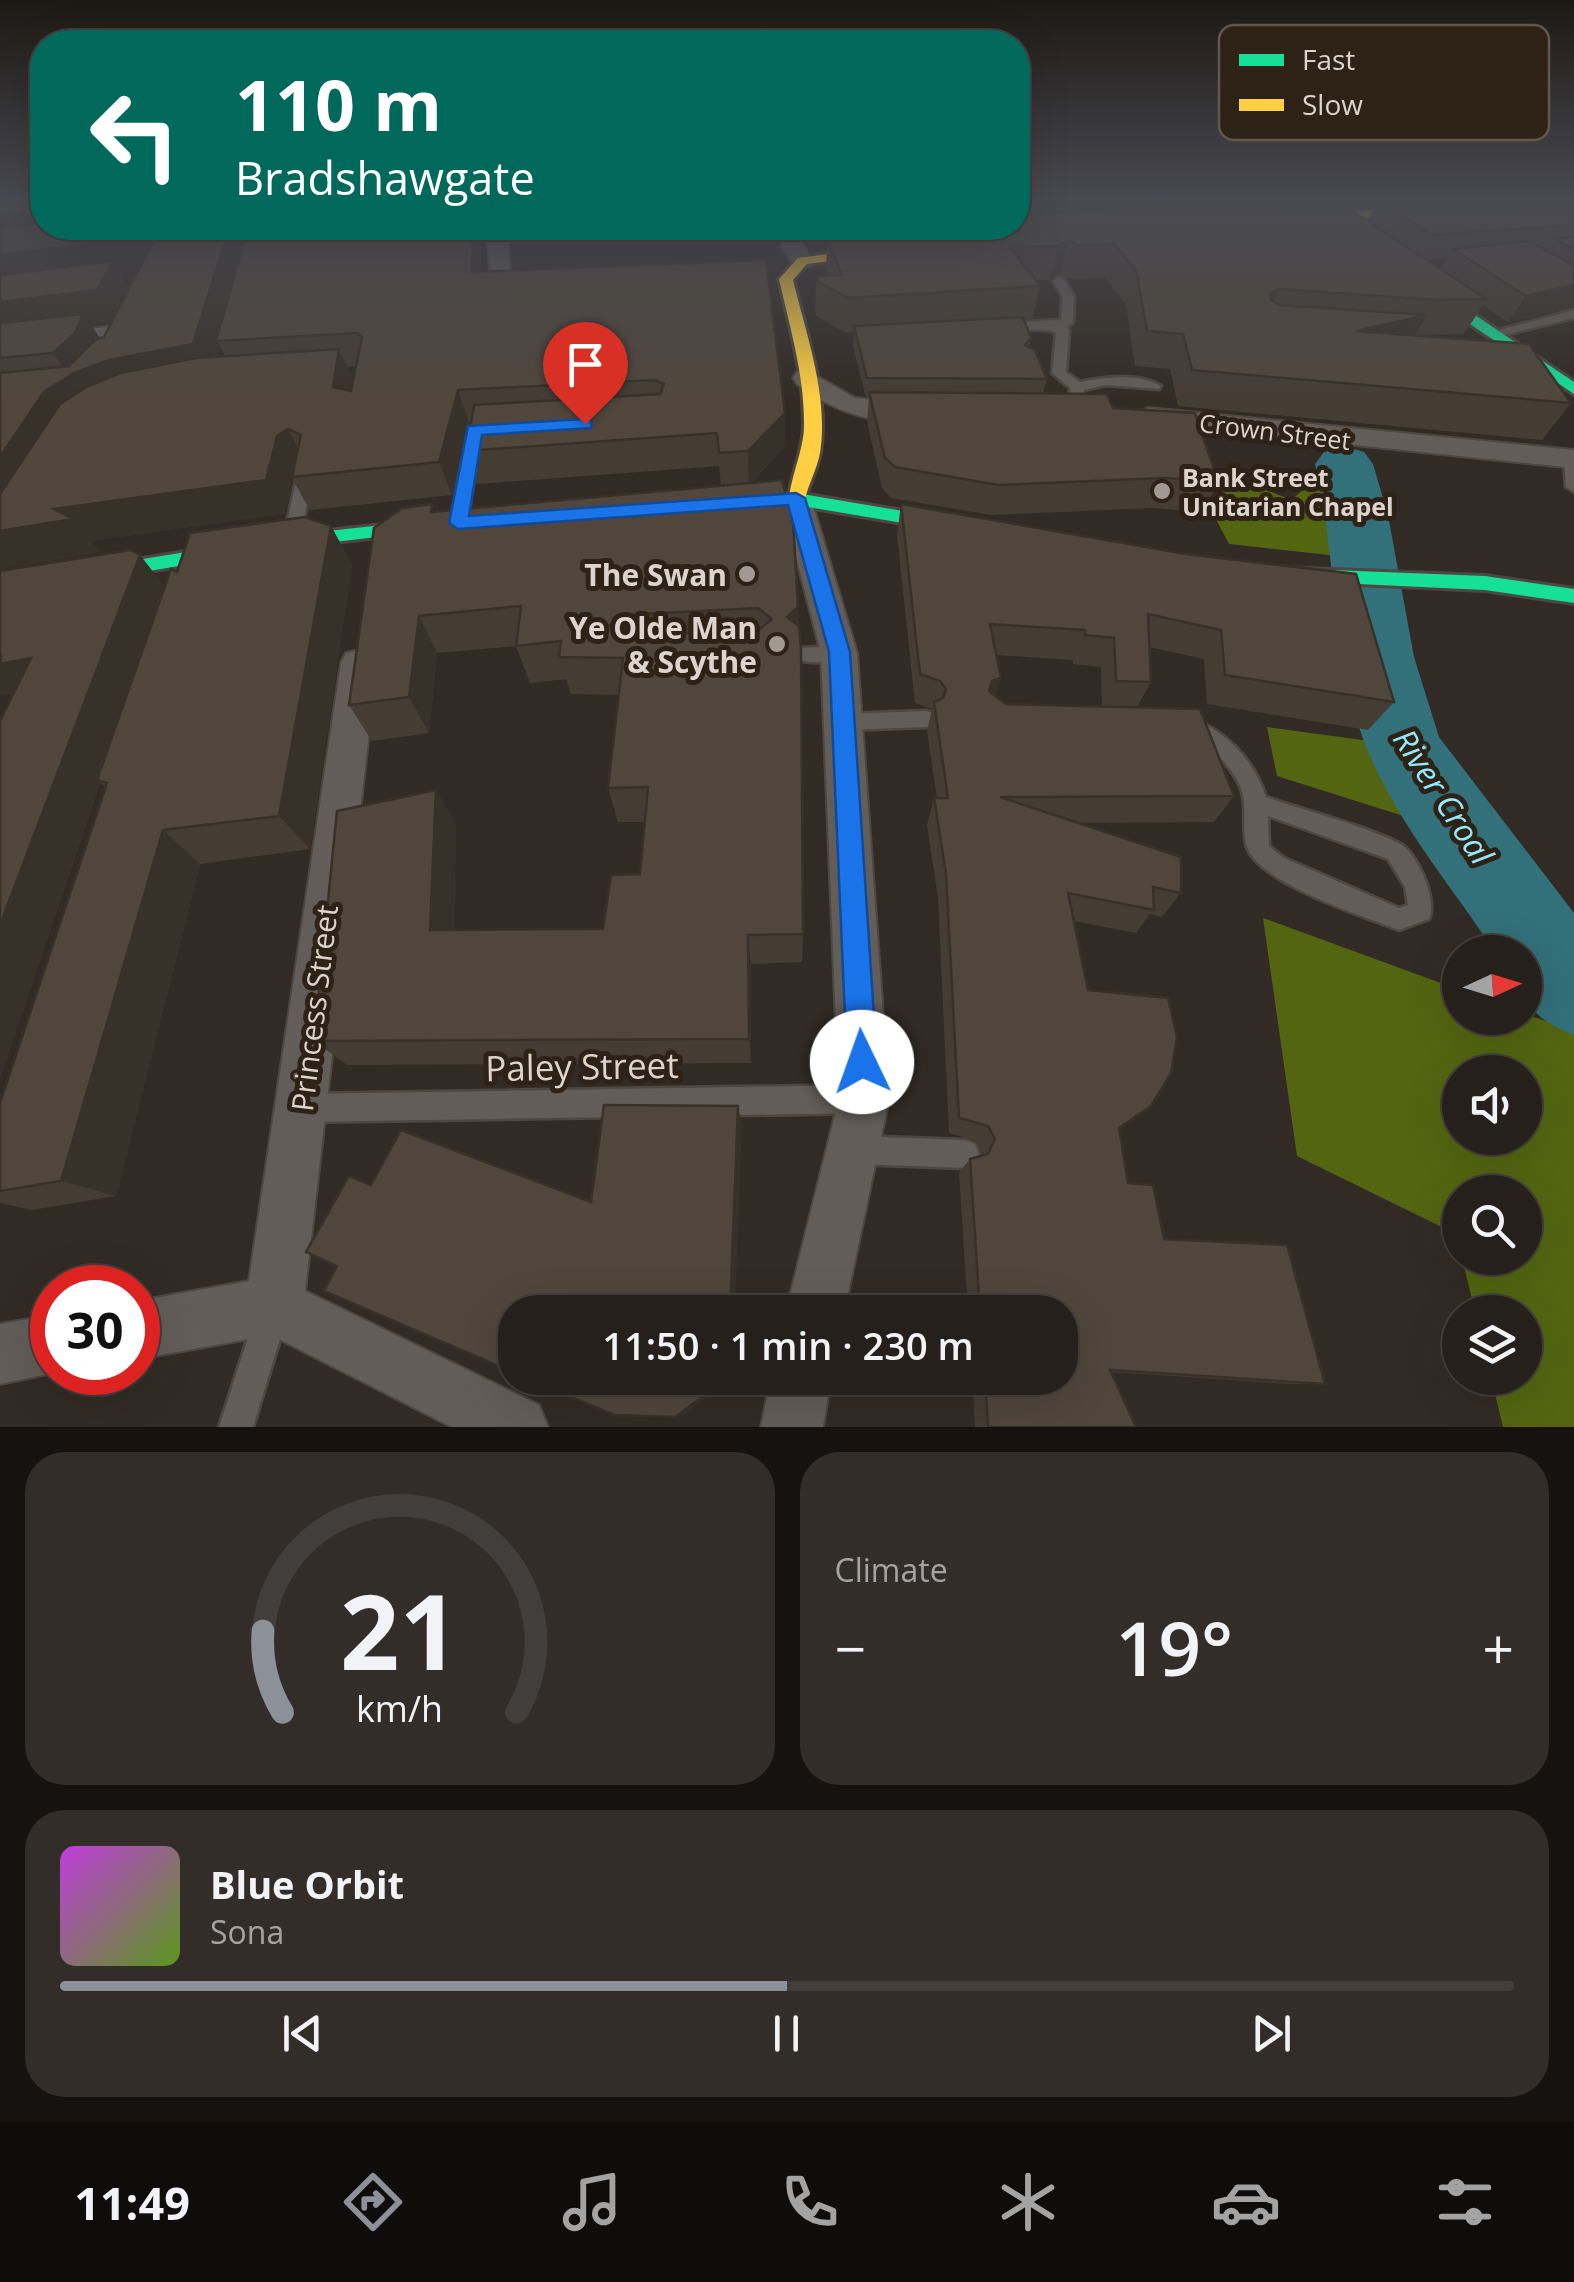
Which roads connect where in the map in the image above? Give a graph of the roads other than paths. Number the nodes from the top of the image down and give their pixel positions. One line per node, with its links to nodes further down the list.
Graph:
1 (499, 268): 7 (street)
2 (796, 268): 4 (main road)
3 (1404, 268): 11 (main road)
4 (786, 278): 5 (street); 15 (main road)
5 (758, 280)
6 (1059, 282): 9 (lane)
7 (560, 289)
8 (1574, 314): 11 (lane)
9 (1059, 327): 10 (lane); 18 (lane)
10 (984, 329)
11 (1497, 337): 12 (lane); 17 (main road)
12 (1467, 341)
13 (0, 347): 14 (street)
14 (113, 363)
15 (806, 378): 19 (street); 23 (main road)
16 (1154, 386): 18 (lane)
17 (1574, 390)
18 (1068, 404): 21 (street, Crown Street)
19 (938, 413)
20 (492, 429): 25 (lane)
21 (1573, 468)
22 (307, 470): 27 (lane)
23 (796, 498): 24 (main road); 26 (main road); 35 (street)
24 (685, 506)
25 (468, 522): 27 (main road)
26 (1005, 535)
27 (291, 541): 31 (main road)
28 (1264, 573): 30 (main road)
29 (1574, 582): 30 (main road)
30 (1485, 583): 32 (main road)
31 (0, 588)
32 (1574, 596)
33 (364, 627): 39 (street, Princess Street)
34 (926, 719): 35 (lane)
35 (844, 722): 38 (street)
36 (1169, 724): 37 (lane)
37 (1257, 803): 37 (lane)
38 (864, 1099): 39 (lane, Paley Street); 40 (street)
39 (301, 1108): 43 (street, Princess Street)
40 (852, 1150): 41 (lane); 42 (street)
41 (964, 1154)
42 (819, 1295)
43 (274, 1306): 44 (street); 48 (lane); 49 (street)
44 (160, 1326)
45 (30, 1348): 46 (street)
46 (0, 1354)
47 (798, 1395): 50 (street)
48 (236, 1427)
49 (517, 1427)
50 (792, 1427)

